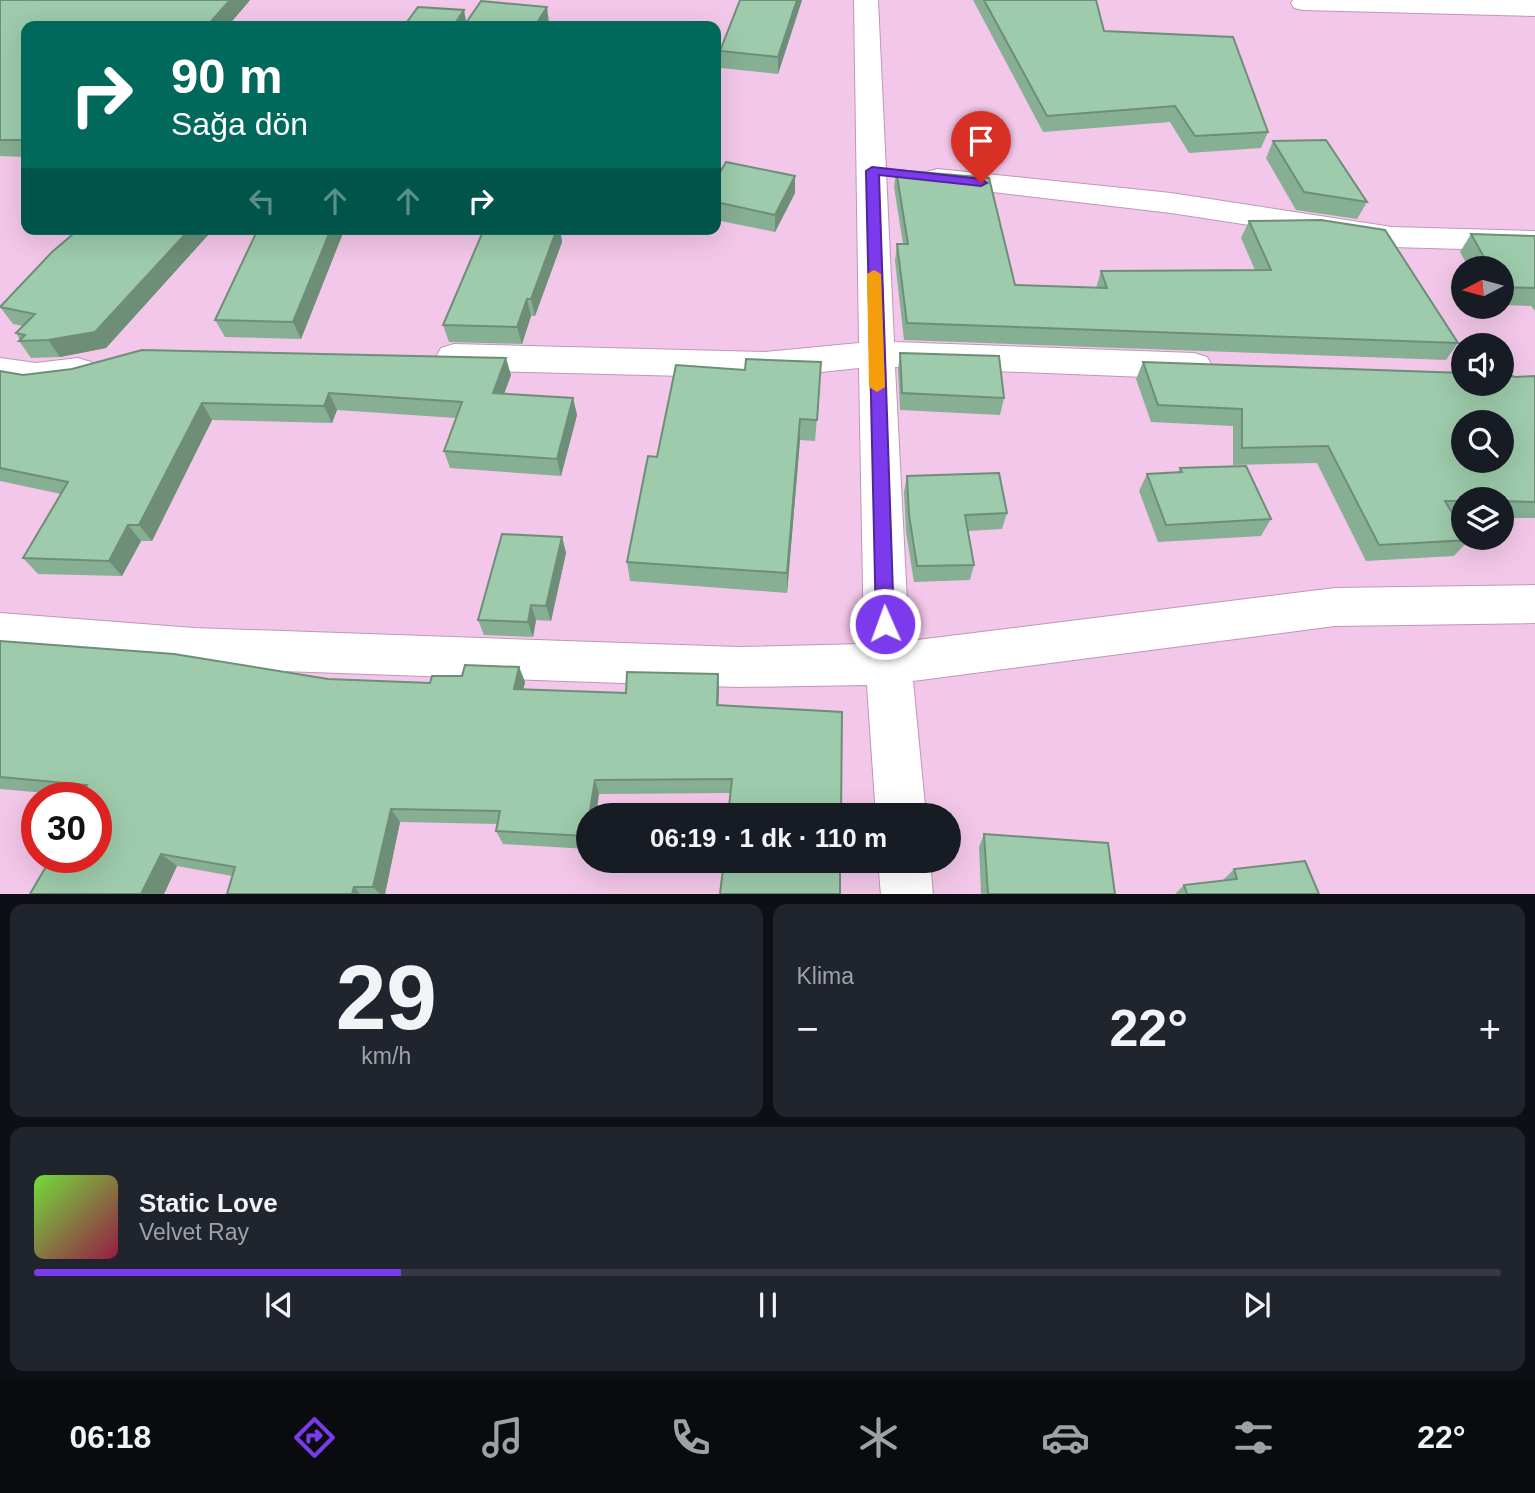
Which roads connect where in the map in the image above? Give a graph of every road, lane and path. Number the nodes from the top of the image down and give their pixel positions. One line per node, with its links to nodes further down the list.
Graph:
1 (866, 0): 4 (street)
2 (1303, 3): 3 (street)
3 (1535, 8)
4 (895, 173): 5 (street); 6 (street)
5 (1535, 241)
6 (876, 354): 7 (street); 9 (street); 13 (street)
7 (416, 356)
8 (108, 363): 10 (street)
9 (1225, 368)
10 (0, 370)
11 (1535, 604): 13 (street)
12 (0, 632): 13 (street)
13 (888, 664): 14 (street)
14 (900, 803)
15 (905, 873): 16 (street)
16 (907, 894)

